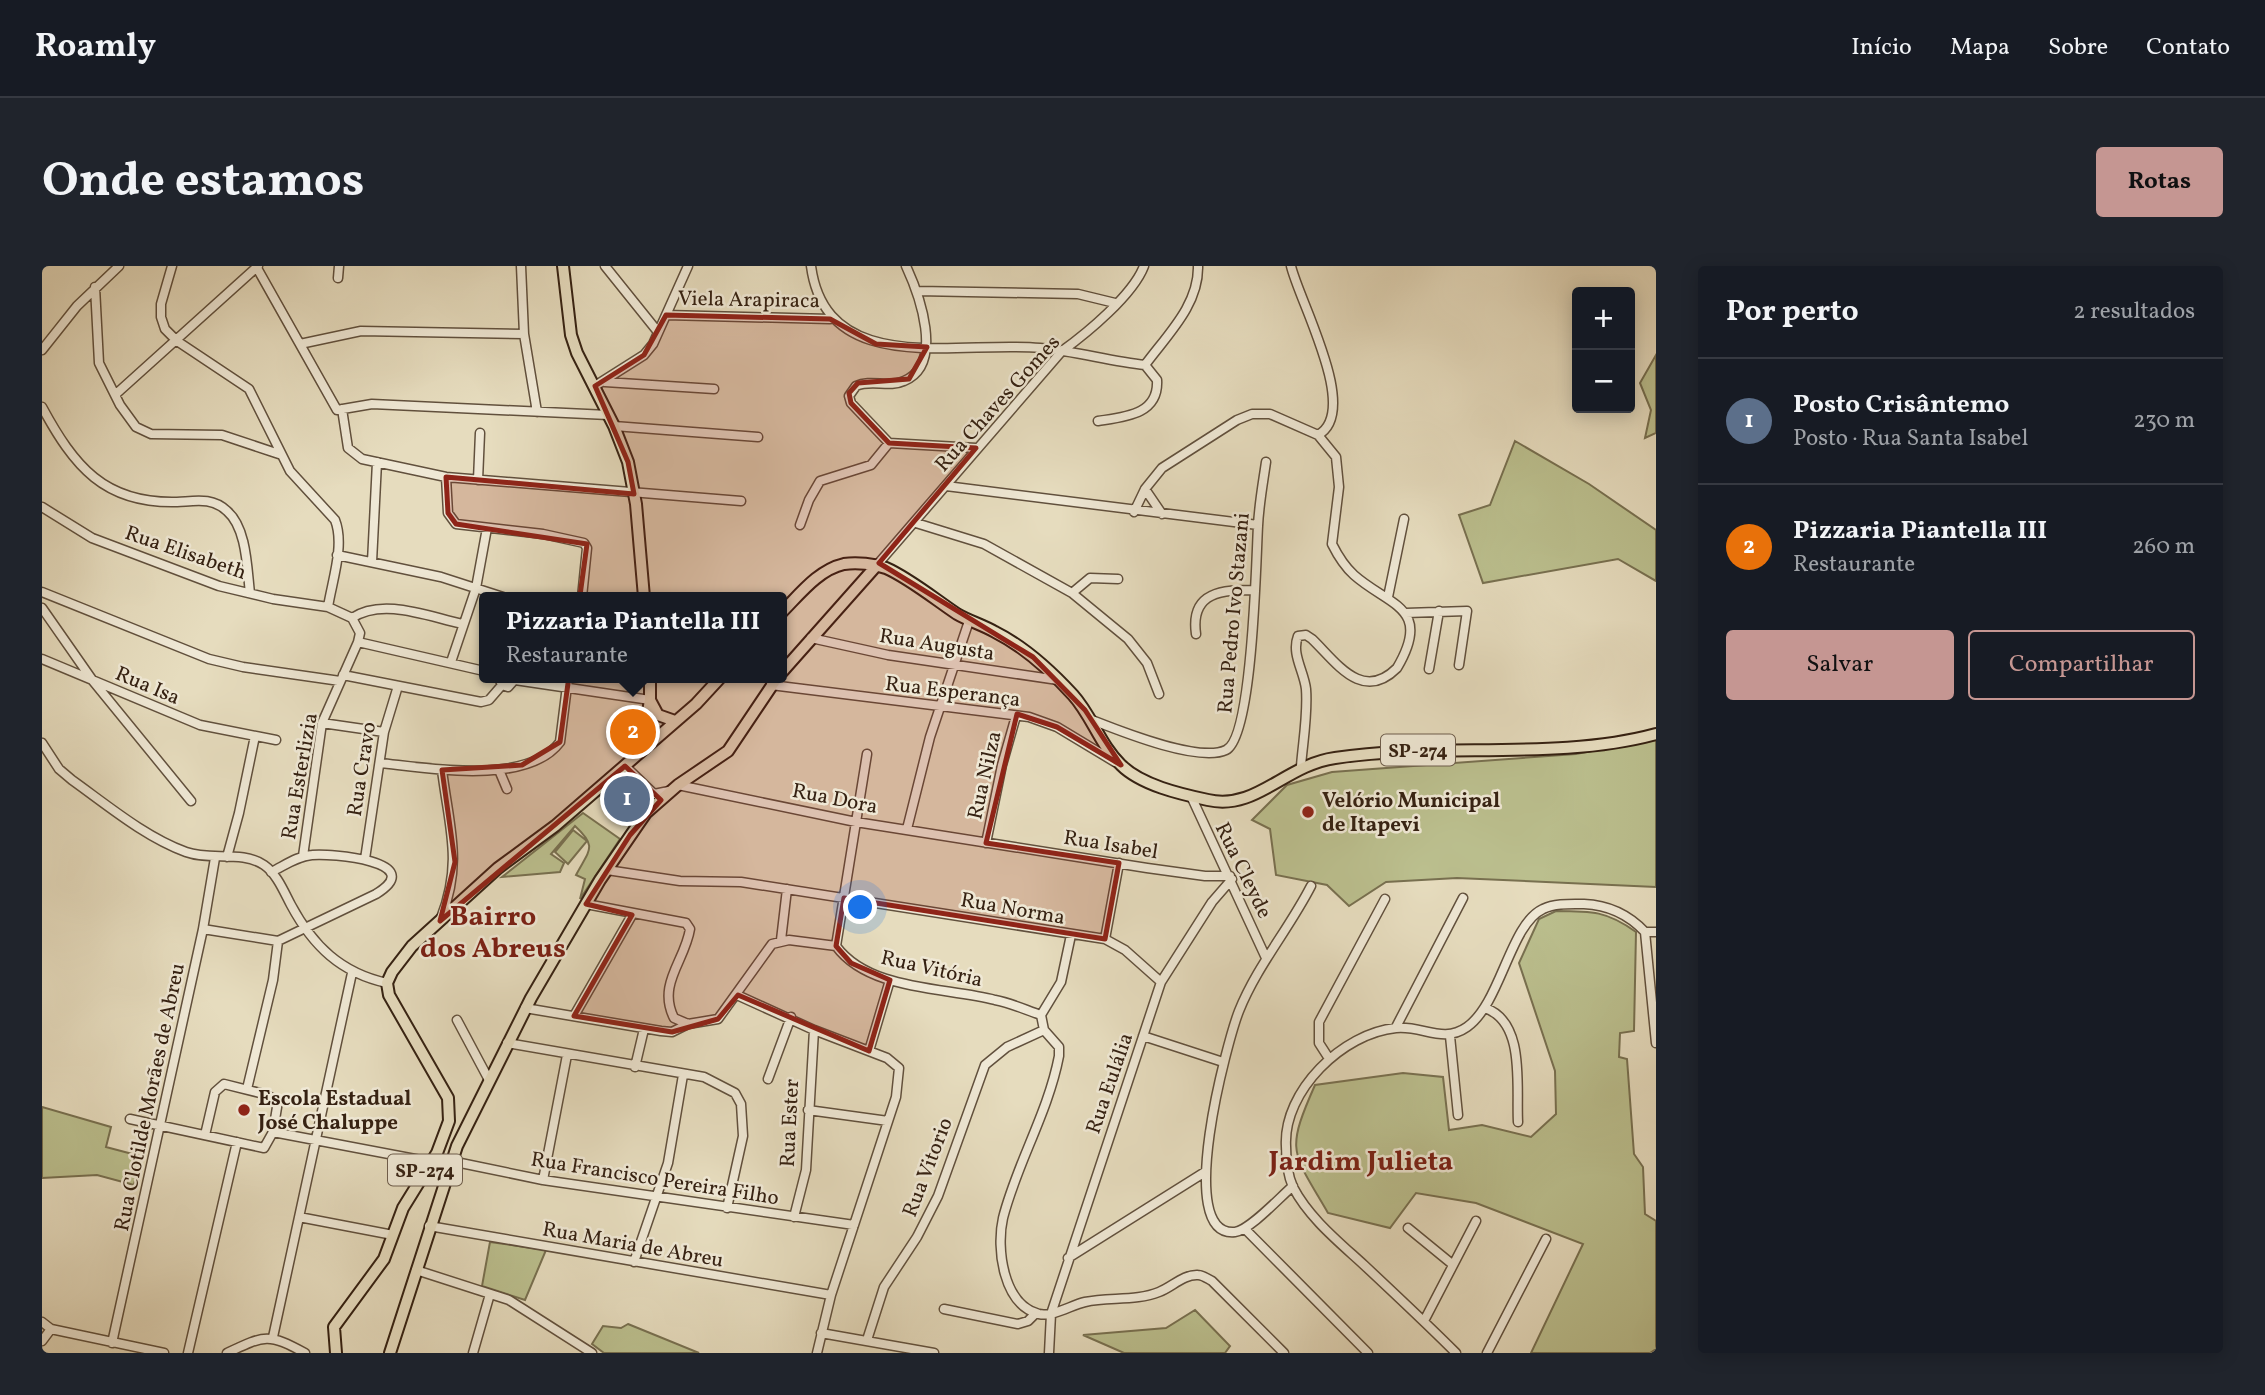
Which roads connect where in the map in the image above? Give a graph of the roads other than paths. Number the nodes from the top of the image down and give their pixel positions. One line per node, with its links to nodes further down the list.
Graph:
1 (119, 266): 15 (street)
2 (172, 266): 22 (street)
3 (339, 266): 14 (street)
4 (521, 266): 21 (street)
5 (563, 266): 28 (main road)
6 (605, 266): 20 (street)
7 (688, 266): 18 (street)
8 (811, 266): 19 (street)
9 (906, 266): 16 (street)
10 (1144, 266): 17 (street, Rua Chaves Gomes)
11 (1198, 266): 27 (street)
12 (1291, 266): 38 (street)
13 (258, 267): 22 (street); 23 (street)
14 (338, 278)
15 (95, 287): 25 (street); 30 (street)
16 (918, 291): 17 (street); 24 (street)
17 (1115, 303): 26 (street, Rua Chaves Gomes)
18 (666, 315): 19 (street, Viela Arapiraca); 20 (street)
19 (831, 318): 24 (street)
20 (658, 332): 28 (street)
21 (524, 334): 23 (street); 33 (street)
22 (177, 341): 30 (street); 42 (street)
23 (300, 344): 32 (street)
24 (927, 347): 26 (street); 40 (street)
25 (42, 350)
26 (1062, 351): 27 (street); 41 (street, Rua Chaves Gomes)
27 (1145, 365): 35 (street)
28 (600, 384): 29 (street); 34 (main road)
29 (714, 389)
30 (116, 394): 42 (street)
31 (42, 407): 69 (street)
32 (339, 409): 33 (street); 43 (street)
33 (537, 412): 34 (street)
34 (608, 415): 36 (main road)
35 (1098, 421)
36 (614, 426): 39 (street); 49 (main road)
37 (480, 433): 46 (street)
38 (1318, 435): 48 (street); 71 (street)
39 (758, 437)
40 (889, 443): 41 (street); 56 (street)
41 (976, 448): 47 (street, Rua Chaves Gomes)
42 (279, 454): 59 (street)
43 (377, 462): 45 (street); 60 (street)
44 (1266, 462): 57 (street, Rua Pedro Ivo Stazani)
45 (446, 477): 46 (street); 58 (street)
46 (478, 480): 49 (street)
47 (946, 486): 52 (street); 55 (street, Rua Chaves Gomes)
48 (1145, 489): 52 (street); 53 (street)
49 (634, 494): 50 (street); 68 (main road)
50 (741, 501)
51 (42, 507): 69 (street, Rua Elisabeth)
52 (1134, 512): 53 (street)
53 (1162, 514): 57 (street)
54 (1404, 519): 71 (street)
55 (916, 523): 61 (street, Rua Chaves Gomes); 70 (street)
56 (800, 525)
57 (1258, 525): 64 (street, Rua Pedro Ivo Stazani)
58 (487, 528): 63 (street); 67 (street)
59 (337, 555): 60 (street); 73 (street)
60 (372, 562): 63 (street)
61 (877, 565): 72 (main road, SP-274); 78 (main road, SP-274); 81 (main road)
62 (1118, 579): 70 (street)
63 (476, 588): 66 (street); 79 (street)
64 (1255, 590): 80 (street); 106 (street, Rua Pedro Ivo Stazani)
65 (42, 592): 90 (street)
66 (488, 592)
67 (583, 592)
68 (644, 592)
69 (250, 593): 73 (street, Rua Elisabeth)
70 (1072, 593): 102 (street)
71 (1388, 597): 76 (street)
72 (787, 606)
73 (328, 607): 77 (street)
74 (42, 608): 92 (street, Rua Isa)
75 (1439, 611): 76 (street); 86 (street); 88 (street)
76 (1406, 613): 119 (street)
77 (352, 618): 79 (street); 82 (street)
78 (969, 621): 85 (street); 91 (main road, SP-274)
79 (463, 624): 84 (street)
80 (1196, 634)
81 (811, 638): 85 (street, Rua Augusta); 87 (main road)
82 (358, 642): 84 (street); 90 (street, Rua Esterlizia)
83 (42, 659): 92 (street)
84 (451, 663): 89 (street)
85 (953, 664): 91 (street, Rua Augusta); 104 (street)
86 (1459, 665)
87 (787, 666)
88 (1429, 668)
89 (479, 670)
90 (341, 678): 100 (street); 108 (street, Rua Esterlizia)
91 (1058, 680): 106 (main road, SP-274)
92 (93, 681): 111 (street, Rua Isa); 126 (street)
93 (500, 683): 100 (street)
94 (538, 683): 101 (street)
95 (568, 683): 101 (street)
96 (650, 683): 103 (main road)
97 (715, 683): 107 (main road)
98 (773, 683): 122 (main road)
99 (780, 683): 104 (street, Rua Esperança)
100 (398, 686): 109 (street, Rua Cravo)
101 (567, 688): 103 (street); 121 (street)
102 (1159, 694)
103 (650, 700): 107 (main road); 114 (main road)
104 (940, 708): 105 (street, Rua Esperança); 129 (street)
105 (1016, 716): 117 (street, Rua Esperança); 130 (street, Rua Nilza)
106 (1092, 720): 117 (main road, SP-274)
107 (675, 721): 114 (main road)
108 (322, 723): 109 (street); 131 (street, Rua Esterlizia)
109 (384, 732): 116 (street, Rua Cravo)
110 (1656, 734): 119 (main road, SP-274)
111 (255, 736): 112 (street, Rua Isa); 132 (street)
112 (276, 740)
113 (42, 743): 133 (street)
114 (641, 751): 118 (main road)
115 (867, 754): 128 (street)
116 (380, 763): 120 (street); 134 (street, Rua Cravo)
117 (1121, 765): 125 (main road, SP-274)
118 (625, 766): 124 (street); 146 (main road)
119 (1301, 766): 125 (main road, SP-274)
120 (442, 770): 121 (street); 146 (street)
121 (499, 770): 123 (street)
122 (675, 788): 124 (street); 127 (main road); 128 (street, Rua Dora)
123 (507, 789)
124 (654, 794): 127 (street)
125 (1191, 796): 138 (street, Rua Cleyde)
126 (191, 801)
127 (649, 810): 136 (main road)
128 (856, 822): 129 (street, Rua Dora); 141 (street)
129 (906, 829): 130 (street, Rua Dora)
130 (986, 843): 135 (street, Rua Isabel)
131 (303, 856): 134 (street); 137 (street, Rua Esterlizia)
132 (227, 857): 133 (street); 137 (street)
133 (215, 858): 147 (street, Rua Clotilde Morães de Abreu)
134 (365, 859): 148 (street)
135 (1119, 863): 138 (street, Rua Isabel); 152 (street)
136 (607, 870): 140 (street); 144 (main road)
137 (271, 872): 148 (street)
138 (1231, 878): 156 (street, Rua Cleyde); 159 (street, Rua Eulália)
139 (1311, 886): 156 (street)
140 (787, 889): 141 (street, Rua Norma); 153 (street)
141 (844, 898): 151 (street, Rua Norma); 155 (street)
142 (1463, 898): 169 (street)
143 (1385, 899): 179 (street)
144 (586, 904): 145 (street); 162 (main road)
145 (632, 915): 165 (street); 168 (street)
146 (440, 921): 160 (main road)
147 (203, 929): 154 (street); 193 (street, Rua Clotilde Morães de Abreu)
148 (305, 930): 154 (street); 157 (street)
149 (1645, 932): 150 (street); 163 (street); 176 (street)
150 (1656, 932)
151 (1071, 935): 152 (street, Rua Norma); 164 (street)
152 (1105, 939): 159 (street, Rua Norma)
153 (781, 940): 155 (street); 161 (street)
154 (278, 941): 185 (street)
155 (836, 946): 158 (street, Rua Vitória)
156 (1266, 958): 180 (street)
157 (352, 973): 160 (street); 196 (street)
158 (890, 980): 164 (street, Rua Vitória); 177 (street)
159 (1161, 982): 173 (street, Rua Eulália)
160 (387, 983): 186 (main road)
161 (737, 995): 166 (street); 168 (street)
162 (525, 1008): 165 (street); 175 (main road)
163 (1485, 1008): 174 (street); 192 (street)
164 (1041, 1015): 172 (street)
165 (574, 1016): 170 (street)
166 (791, 1017): 171 (street); 183 (street)
167 (457, 1020): 184 (street)
168 (688, 1024): 170 (street)
169 (1396, 1027): 174 (street); 179 (street)
170 (644, 1029): 181 (street)
171 (814, 1030): 177 (street); 187 (street, Rua Ester)
172 (1044, 1030): 221 (street); 228 (street, Rua Vitorio)
173 (1143, 1036): 180 (street); 214 (street, Rua Eulália)
174 (1450, 1036): 188 (street)
175 (507, 1043): 178 (street); 184 (main road)
176 (1656, 1043)
177 (869, 1051): 191 (street)
178 (567, 1055): 181 (street); 201 (street)
179 (1328, 1057): 202 (street)
180 (1223, 1062): 200 (street)
181 (635, 1067): 182 (street)
182 (683, 1075): 203 (street); 204 (street)
183 (768, 1079)
184 (489, 1080): 190 (main road)
185 (247, 1089): 194 (street); 195 (street)
186 (448, 1098): 190 (main road); 199 (main road, SP-274)
187 (808, 1110): 191 (street); 206 (street, Rua Ester)
188 (1458, 1115)
189 (130, 1119): 193 (street)
190 (469, 1120): 198 (main road)
191 (888, 1121): 208 (street)
192 (1518, 1122)
193 (160, 1125): 195 (street); 230 (street, Rua Clotilde Morães de Abreu)
194 (273, 1132): 196 (street); 197 (street)
195 (205, 1135): 197 (street)
196 (316, 1140): 199 (street); 205 (street)
197 (237, 1142): 232 (street)
198 (451, 1161): 201 (street, Rua Francisco Pereira Filho); 209 (main road)
199 (431, 1162): 212 (main road, SP-274)
200 (1205, 1172): 211 (street); 214 (street)
201 (543, 1180): 203 (street, Rua Francisco Pereira Filho)
202 (1293, 1186): 211 (street); 223 (street)
203 (657, 1197): 204 (street, Rua Francisco Pereira Filho); 215 (street)
204 (727, 1208): 206 (street, Rua Francisco Pereira Filho)
205 (299, 1217): 212 (street); 227 (street)
206 (794, 1217): 208 (street, Rua Francisco Pereira Filho)
207 (1476, 1221): 216 (street)
208 (854, 1224): 219 (street)
209 (429, 1226): 215 (street, Rua Maria de Abreu); 217 (main road)
210 (1408, 1228): 216 (street)
211 (1245, 1229): 243 (street)
212 (393, 1235): 235 (main road, SP-274)
213 (1546, 1239): 245 (street)
214 (1068, 1258): 222 (street, Rua Eulália)
215 (634, 1262): 219 (street, Rua Maria de Abreu)
216 (1452, 1264): 223 (street)
217 (416, 1270): 218 (street); 236 (main road)
218 (490, 1294): 237 (street); 238 (street)
219 (831, 1295): 226 (street)
220 (943, 1309): 221 (street)
221 (1036, 1312): 222 (street)
222 (1051, 1314): 241 (street, Rua Eulália); 242 (street)
223 (1424, 1321): 244 (street)
224 (42, 1322): 225 (street)
225 (51, 1329): 229 (street); 230 (street)
226 (821, 1333): 228 (street); 239 (street)
227 (273, 1337): 233 (street); 234 (street)
228 (867, 1340): 240 (street)
229 (42, 1341)
230 (113, 1343): 231 (street)
231 (163, 1353)
232 (188, 1353)
233 (227, 1353)
234 (305, 1353)
235 (337, 1353)
236 (390, 1353)
237 (473, 1353)
238 (592, 1353)
239 (817, 1353)
240 (934, 1353)
241 (1049, 1353)
242 (1284, 1353)
243 (1368, 1353)
244 (1456, 1353)
245 (1487, 1353)

